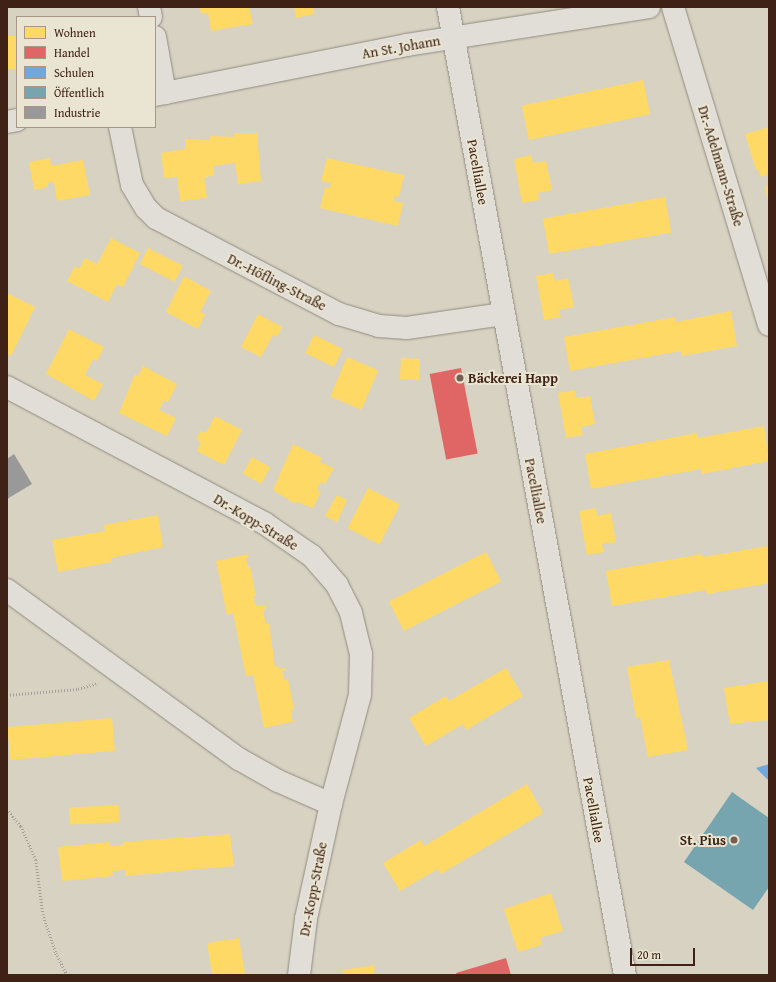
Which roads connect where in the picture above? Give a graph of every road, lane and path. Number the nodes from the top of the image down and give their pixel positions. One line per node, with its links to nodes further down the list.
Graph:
1 (448, 7): 4 (street, Pacelliallee)
2 (649, 7): 4 (street, An St. Johann)
3 (673, 7): 9 (street, Dr.-Adelmann-Straße)
4 (453, 39): 6 (street, An St. Johann); 8 (street, Pacelliallee)
5 (156, 48): 6 (street)
6 (160, 94)
7 (120, 128): 8 (street, Dr.-Höfling-Straße)
8 (503, 314): 18 (street, Pacelliallee)
9 (769, 325)
10 (7, 387): 14 (street, Dr.-Kopp-Straße)
11 (7, 590): 12 (street)
12 (123, 675): 13 (path); 14 (street)
13 (7, 695)
14 (331, 804): 17 (street, Dr.-Kopp-Straße)
15 (7, 809): 16 (path)
16 (67, 975)
17 (299, 975)
18 (625, 975)

